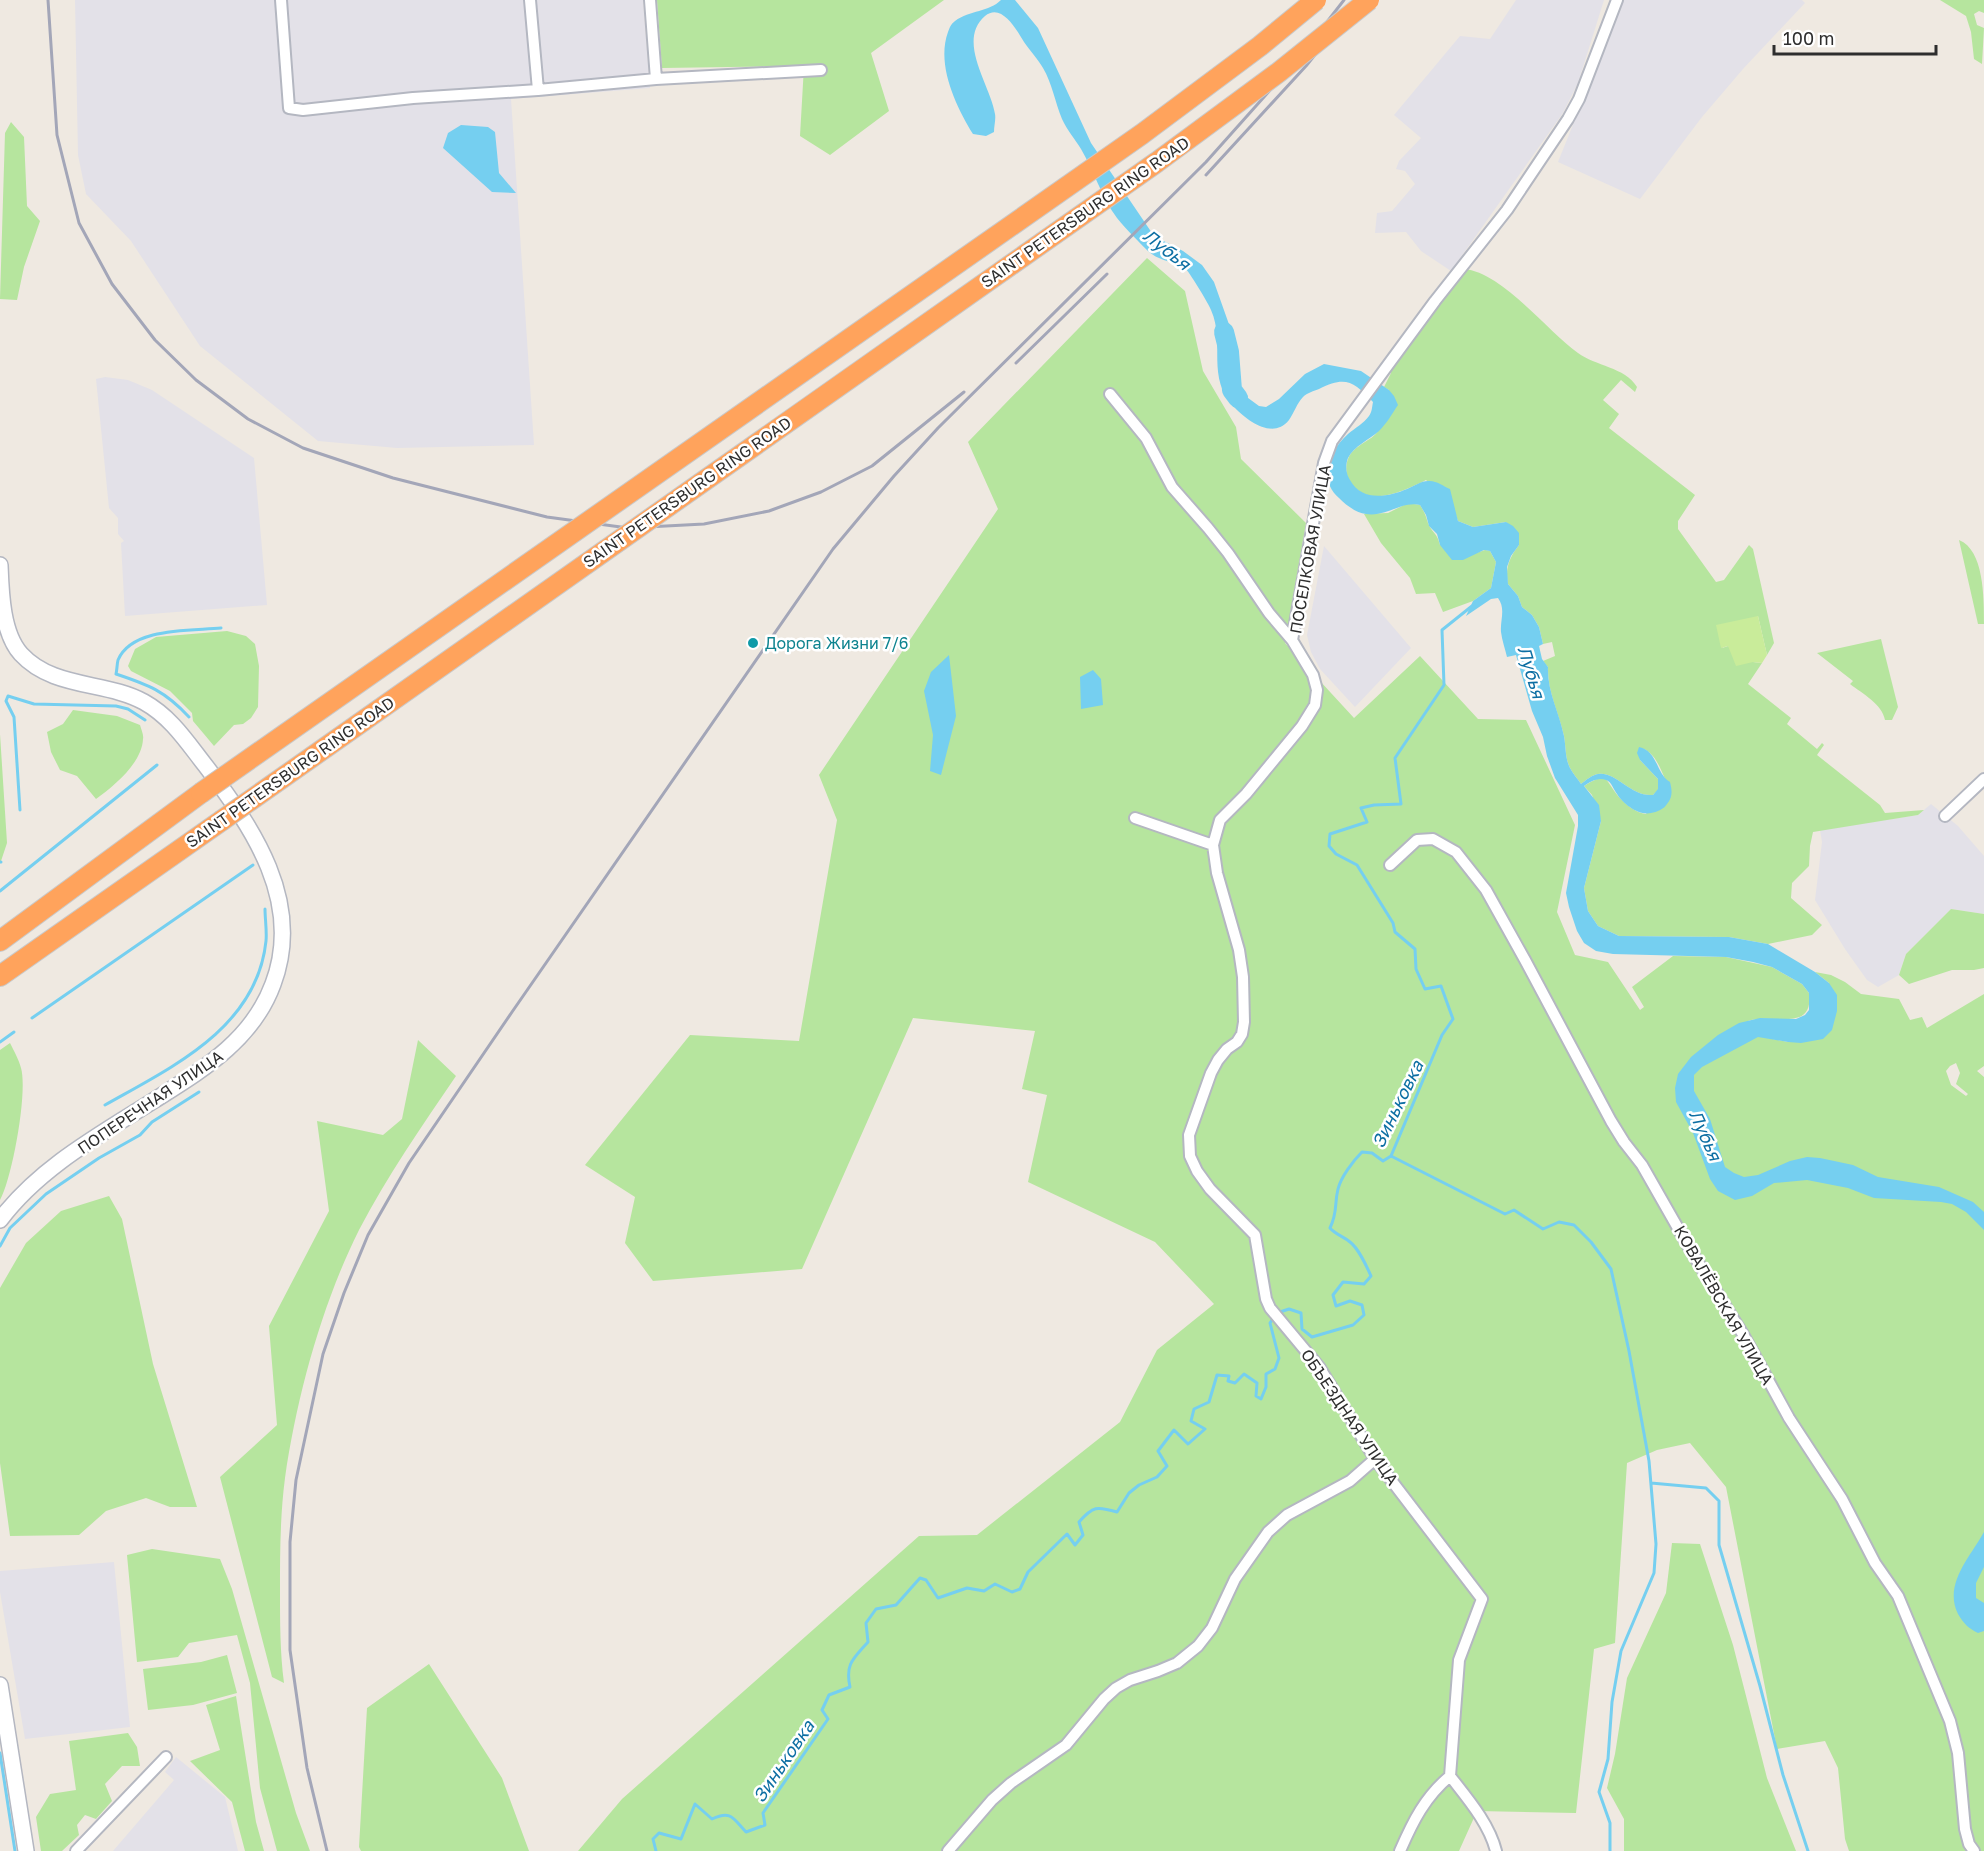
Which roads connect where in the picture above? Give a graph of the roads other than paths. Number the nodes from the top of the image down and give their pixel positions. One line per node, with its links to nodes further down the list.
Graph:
1 (281, 0): 9 (street)
2 (530, 0): 9 (street)
3 (650, 0): 8 (street)
4 (1316, 0): 18 (highway, SAINT PETERSBURG RING ROAD, bridge)
5 (1369, 0): 19 (highway, SAINT PETERSBURG RING ROAD, bridge)
6 (1617, 0): 12 (street, ПОСЕЛКОВАЯ УЛИЦА)
7 (821, 70): 8 (street)
8 (656, 79): 9 (street)
9 (538, 90)
10 (1110, 394): 12 (street)
11 (0, 565): 20 (street, ПОПЕРЕЧНАЯ УЛИЦА)
12 (1292, 640): 16 (street, ПОСЕЛКОВАЯ УЛИЦА)
13 (1984, 779): 14 (street)
14 (1946, 816)
15 (1135, 818): 16 (street)
16 (1213, 845): 21 (street, ОБЪЕЗДНАЯ УЛИЦА)
17 (1390, 865): 30 (street, КОВАЛЁВСКАЯ УЛИЦА)
18 (0, 941)
19 (0, 976)
20 (0, 1220)
21 (1375, 1460): 24 (street, ОБЪЕЗДНАЯ УЛИЦА); 27 (street)
22 (0, 1685): 25 (street)
23 (166, 1757): 26 (street)
24 (1450, 1776): 28 (street); 29 (street)
25 (26, 1851)
26 (76, 1851)
27 (948, 1851)
28 (1400, 1851)
29 (1496, 1851)
30 (1974, 1851)

